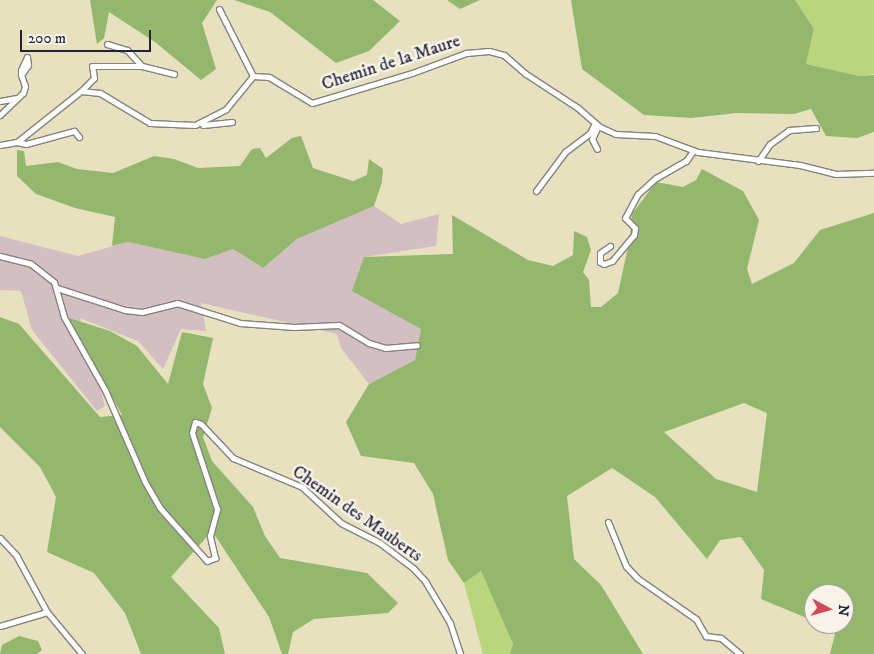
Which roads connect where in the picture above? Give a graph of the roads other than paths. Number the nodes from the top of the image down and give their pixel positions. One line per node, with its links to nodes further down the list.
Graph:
1 (219, 9): 6 (street)
2 (107, 44): 3 (street)
3 (142, 66): 4 (street); 7 (street)
4 (174, 74)
5 (21, 75): 8 (street)
6 (253, 76): 12 (street); 13 (street, Chemin de la Maure)
7 (81, 91): 12 (street); 16 (street)
8 (17, 98): 9 (street); 10 (street)
9 (0, 101)
10 (0, 115)
11 (232, 122): 12 (street)
12 (200, 124)
13 (597, 125): 18 (street); 19 (street, Chemin de la Maure); 22 (street)
14 (816, 128): 20 (street)
15 (79, 137): 16 (street)
16 (17, 142): 17 (street)
17 (0, 145)
18 (597, 149)
19 (693, 151): 20 (street, Chemin de la Maure); 23 (street)
20 (758, 161): 21 (street, Chemin de la Maure)
21 (874, 174)
22 (536, 191)
23 (610, 246)
24 (0, 256): 25 (street)
25 (57, 288): 26 (street); 32 (street, Chemin des Mauberts)
26 (417, 345)
27 (608, 522): 33 (street)
28 (0, 538): 29 (street)
29 (47, 612): 30 (street); 31 (street)
30 (0, 626)
31 (82, 654)
32 (460, 654)
33 (740, 654)

